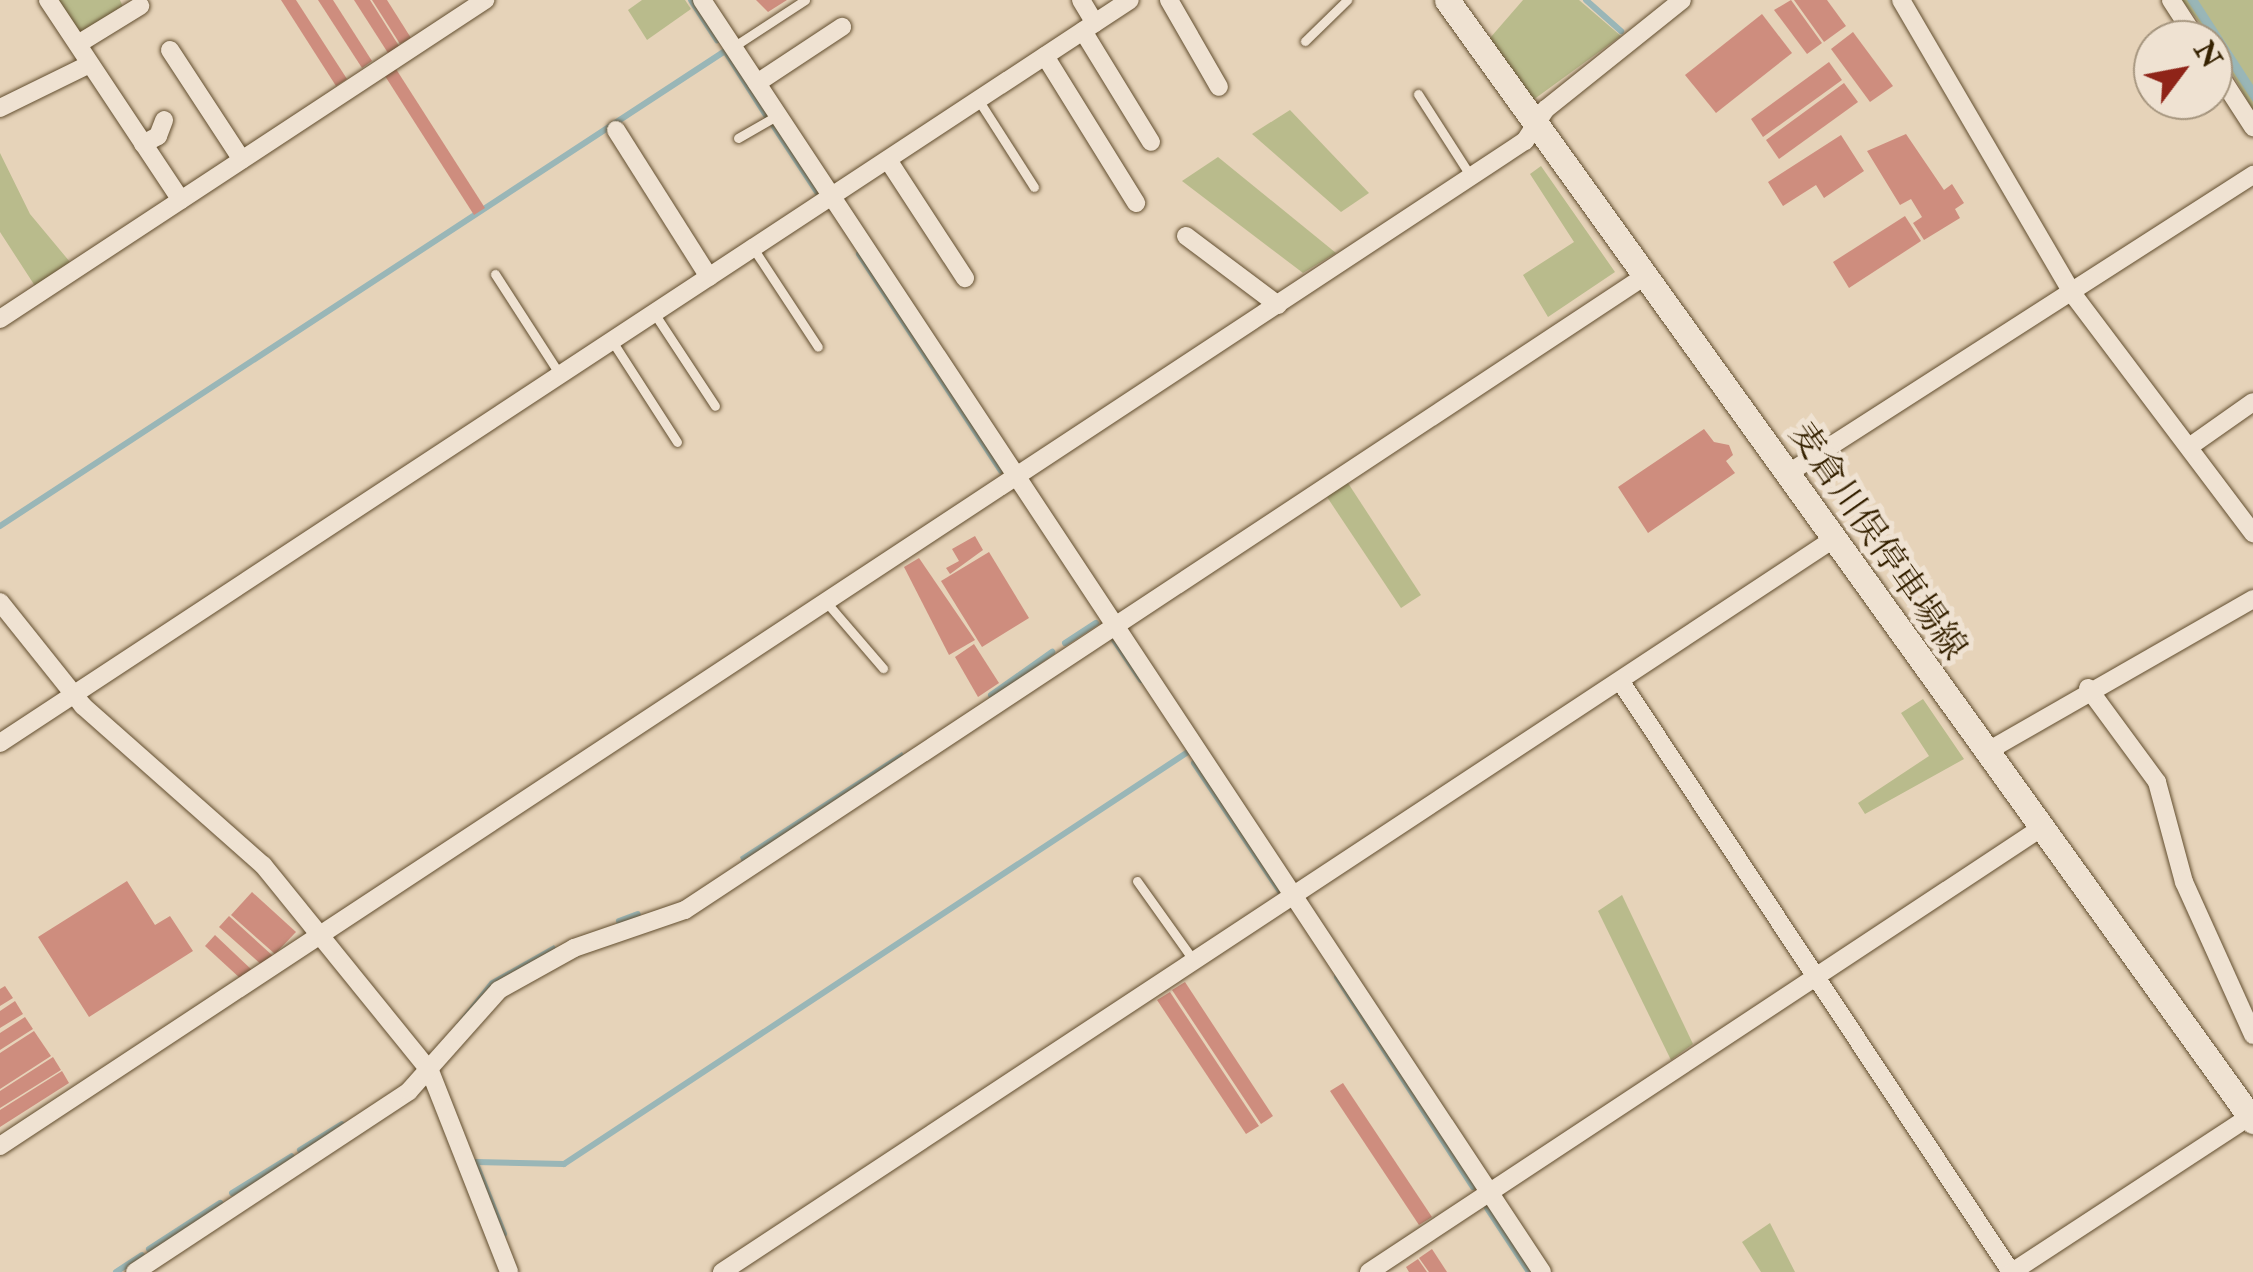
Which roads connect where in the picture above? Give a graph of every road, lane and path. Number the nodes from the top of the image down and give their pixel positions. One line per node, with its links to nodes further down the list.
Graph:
1 (48, 0): 16 (street)
2 (485, 0): 35 (street)
3 (702, 0): 17 (street)
4 (806, 0): 17 (lane)
5 (1081, 0): 14 (street)
6 (1130, 0): 14 (street)
7 (1169, 0): 22 (street)
8 (1347, 0): 15 (lane)
9 (1447, 0): 29 (main road, 麦倉川俣停車場線)
10 (1682, 0): 29 (street)
11 (1901, 0): 49 (street)
12 (140, 6): 16 (street)
13 (842, 27): 21 (street)
14 (1089, 27): 19 (street); 33 (street)
15 (1305, 41)
16 (78, 44): 20 (street)
17 (733, 46): 21 (street)
18 (170, 50): 35 (street)
19 (1045, 56): 25 (street); 42 (street)
20 (90, 64): 26 (street); 34 (street)
21 (756, 83): 27 (street)
22 (1219, 86)
23 (1418, 94): 38 (lane)
24 (2233, 96): 30 (street)
25 (978, 100): 36 (street); 39 (lane)
26 (0, 108)
27 (778, 115): 32 (lane); 40 (street)
28 (164, 120): 34 (street)
29 (1536, 125): 38 (street); 46 (main road, 麦倉川俣停車場線)
30 (2253, 127)
31 (616, 130): 47 (street)
32 (738, 138)
33 (1151, 142)
34 (143, 144): 41 (street)
35 (242, 160): 41 (street)
36 (888, 160): 40 (street); 48 (street)
37 (2253, 174): 49 (street)
38 (1471, 176): 50 (street)
39 (1034, 187)
40 (831, 197): 44 (street); 61 (street)
41 (180, 200): 52 (street)
42 (1136, 203)
43 (1186, 236): 50 (street)
44 (753, 248): 47 (street); 54 (lane)
45 (495, 274): 55 (lane)
46 (1644, 276): 60 (main road, 麦倉川俣停車場線); 67 (street)
47 (709, 277): 51 (street)
48 (965, 278)
49 (2072, 293): 59 (street); 60 (street)
50 (1278, 304): 61 (street)
51 (654, 314): 53 (street); 57 (lane)
52 (0, 319)
53 (612, 341): 55 (street); 58 (lane)
54 (818, 348)
55 (560, 375): 71 (street)
56 (2253, 402): 59 (street)
57 (715, 406)
58 (677, 442)
59 (2189, 447): 62 (street)
60 (1788, 474): 63 (main road, 麦倉川俣停車場線)
61 (1017, 478): 66 (street); 67 (street)
62 (2249, 520)
63 (1832, 540): 69 (street); 73 (main road, 麦倉川俣停車場線)
64 (2253, 599): 70 (street)
65 (0, 602): 71 (street)
66 (827, 603): 68 (lane); 77 (street)
67 (1115, 622): 76 (street); 81 (street)
68 (883, 668)
69 (1621, 682): 76 (street); 79 (street)
70 (2088, 688): 73 (street); 80 (street)
71 (75, 694): 72 (street); 77 (street)
72 (0, 743)
73 (1986, 752): 74 (main road, 麦倉川俣停車場線)
74 (2041, 828): 79 (street); 82 (main road, 麦倉川俣停車場線)
75 (1138, 882): 78 (lane)
76 (1294, 896): 78 (street); 84 (street)
77 (321, 936): 81 (street); 83 (street)
78 (1194, 961): 87 (street)
79 (1817, 978): 84 (street); 90 (street)
80 (2253, 1035)
81 (430, 1071): 85 (street); 86 (street)
82 (2251, 1118): 90 (street)
83 (0, 1146)
84 (1490, 1192): 88 (street); 89 (street)
85 (135, 1272)
86 (509, 1272)
87 (722, 1272)
88 (1369, 1272)
89 (1542, 1272)
90 (2011, 1272)

